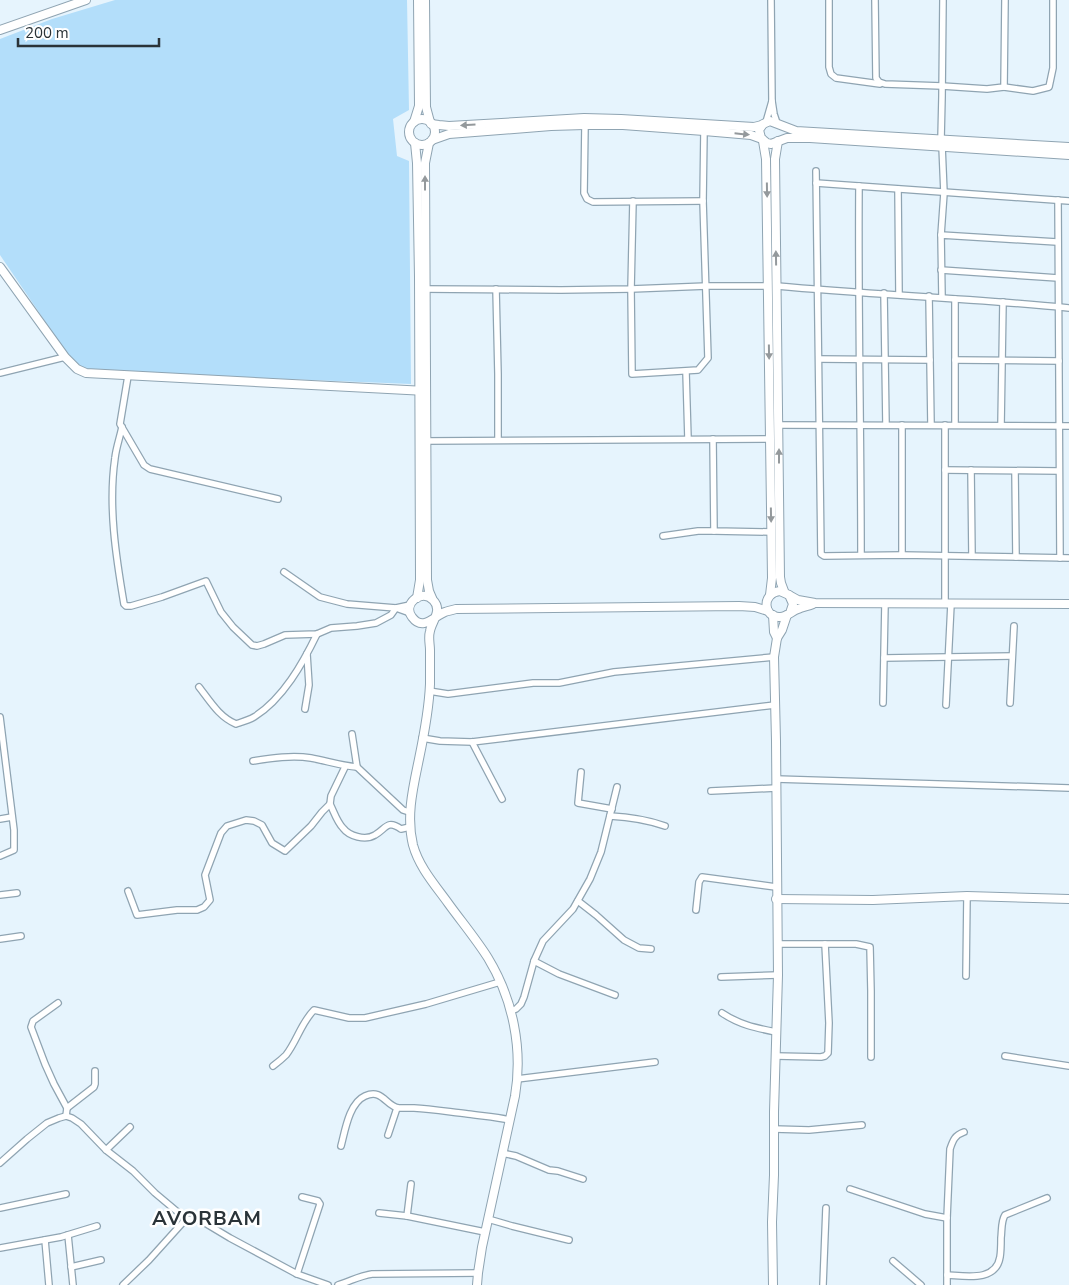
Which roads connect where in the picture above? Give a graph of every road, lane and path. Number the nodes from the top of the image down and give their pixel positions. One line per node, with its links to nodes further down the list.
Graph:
1 (86, 0): 10 (street)
2 (418, 0): 15 (street)
3 (425, 0): 16 (street)
4 (771, 0): 14 (street)
5 (829, 0): 11 (street)
6 (875, 0): 11 (street)
7 (943, 0): 12 (street)
8 (1005, 0): 13 (street)
9 (1053, 0): 13 (street)
10 (0, 30)
11 (885, 84): 12 (street)
12 (942, 86): 13 (street); 25 (street)
13 (1004, 88)
14 (772, 102): 17 (street); 18 (street)
15 (414, 122): 16 (street); 24 (street)
16 (431, 123): 17 (street, one-way to 16); 22 (street)
17 (764, 124): 18 (street); 21 (street)
18 (779, 124): 23 (street); 25 (street)
19 (585, 125): 20 (street); 22 (street); 34 (street)
20 (704, 130): 21 (street, one-way to 21); 35 (street)
21 (763, 140): 23 (street); 43 (street, one-way to 43)
22 (431, 141): 24 (street); 44 (street, one-way to 22)
23 (778, 141): 25 (street); 43 (street, one-way to 23)
24 (415, 143): 68 (street)
25 (941, 143): 26 (street); 27 (street); 32 (street)
26 (1069, 147)
27 (1069, 154)
28 (816, 171): 29 (street)
29 (816, 183): 30 (street); 47 (street)
30 (859, 186): 31 (street); 48 (street)
31 (898, 189): 32 (street); 50 (street)
32 (944, 193): 33 (street); 37 (street)
33 (1058, 200): 36 (street); 38 (street)
34 (633, 201): 35 (street); 46 (street)
35 (703, 201): 42 (street)
36 (1069, 201)
37 (941, 235): 38 (street); 40 (street)
38 (1057, 242): 41 (street)
39 (0, 267): 57 (street)
40 (941, 270): 41 (street); 52 (street)
41 (1058, 278): 55 (street)
42 (707, 286): 43 (street); 46 (street); 65 (street)
43 (773, 286): 47 (street); 69 (street); 81 (street, one-way to 81)
44 (425, 289): 45 (street); 68 (street)
45 (496, 289): 46 (street); 84 (street)
46 (631, 289): 65 (street)
47 (818, 290): 48 (street); 58 (street)
48 (858, 292): 49 (street); 59 (street)
49 (884, 294): 50 (street); 60 (street)
50 (899, 294): 51 (street)
51 (929, 296): 52 (street); 61 (street)
52 (942, 297): 53 (street)
53 (955, 298): 54 (street); 62 (street)
54 (1003, 302): 55 (street); 63 (street)
55 (1058, 307): 56 (street); 64 (street)
56 (1069, 308)
57 (65, 357): 66 (street); 67 (street)
58 (818, 359): 59 (street); 70 (street)
59 (859, 360): 60 (street); 71 (street)
60 (885, 360): 61 (street); 72 (street)
61 (930, 360): 74 (street)
62 (955, 360): 63 (street); 76 (street)
63 (1002, 360): 64 (street); 77 (street)
64 (1059, 361): 78 (street)
65 (686, 372): 82 (street)
66 (0, 374)
67 (128, 376): 68 (street); 80 (street)
68 (422, 391): 85 (street); 104 (street)
69 (779, 425): 70 (street); 102 (street, one-way to 69)
70 (819, 425): 71 (street); 94 (street)
71 (861, 425): 72 (street); 94 (street)
72 (886, 425): 73 (street)
73 (902, 425): 74 (street); 95 (street)
74 (931, 425): 75 (street)
75 (945, 425): 76 (street); 86 (street)
76 (955, 425): 77 (street)
77 (1001, 426): 78 (street)
78 (1059, 426): 79 (street); 89 (street)
79 (1069, 426)
80 (122, 428): 90 (street); 120 (street)
81 (770, 438): 83 (street); 92 (street, one-way to 92)
82 (688, 439): 83 (street); 84 (street)
83 (714, 439): 91 (street)
84 (498, 440): 85 (street)
85 (426, 441): 105 (street)
86 (945, 470): 87 (street); 96 (street)
87 (971, 470): 88 (street); 97 (street)
88 (1015, 471): 89 (street); 98 (street)
89 (1059, 471): 99 (street)
90 (278, 499)
91 (714, 530): 92 (street); 93 (street)
92 (771, 532): 103 (street)
93 (663, 536)
94 (861, 555): 95 (street)
95 (902, 555): 96 (street)
96 (945, 556): 97 (street); 109 (street)
97 (972, 556): 98 (street)
98 (1016, 557): 99 (street)
99 (1060, 558): 100 (street)
100 (1069, 558)
101 (284, 572): 112 (street)
102 (787, 593): 103 (street); 106 (street); 116 (street)
103 (769, 596): 111 (street); 115 (street)
104 (416, 598): 105 (street); 107 (street)
105 (433, 600): 113 (street); 117 (street)
106 (815, 603): 108 (street); 116 (street)
107 (410, 604): 112 (street); 114 (street)
108 (885, 604): 109 (street); 127 (street)
109 (948, 604): 110 (street); 126 (street)
110 (1069, 604)
111 (739, 606): 113 (street); 115 (street)
112 (396, 608): 114 (street); 120 (street)
113 (456, 609): 117 (street)
114 (410, 613): 118 (street)
115 (770, 613): 116 (street); 121 (street)
116 (788, 614): 121 (street)
117 (434, 619): 118 (street); 122 (street)
118 (418, 622): 122 (street)
119 (1014, 626): 124 (street)
120 (318, 634): 123 (street)
121 (776, 638): 125 (street)
122 (430, 649): 129 (street)
123 (307, 654): 128 (street); 134 (street)
124 (1012, 656): 126 (street); 131 (street)
125 (774, 657): 129 (street); 132 (street)
126 (949, 657): 127 (street); 133 (street)
127 (884, 658): 130 (street)
128 (199, 687)
129 (429, 691): 137 (street)
130 (883, 703)
131 (1010, 703)
132 (775, 705): 138 (street); 144 (street)
133 (946, 705)
134 (304, 709)
135 (0, 718): 143 (street)
136 (352, 734): 141 (street)
137 (422, 738): 138 (street); 151 (street)
138 (472, 742): 149 (street)
139 (253, 761): 140 (street)
140 (345, 766): 141 (street); 150 (street)
141 (357, 767): 151 (street)
142 (581, 772): 152 (street)
143 (3, 778): 153 (street)
144 (776, 779): 146 (street); 147 (street)
145 (617, 787): 152 (street)
146 (776, 788): 148 (street); 158 (street)
147 (1069, 788)
148 (711, 791)
149 (502, 800)
150 (330, 804): 156 (street); 159 (street)
151 (409, 812): 156 (street)
152 (611, 813): 155 (street); 165 (street)
153 (12, 817): 154 (street); 157 (street)
154 (0, 819)
155 (665, 826)
156 (410, 827): 176 (street)
157 (0, 856)
158 (776, 887): 163 (street); 166 (street)
159 (128, 891)
160 (17, 893): 161 (street)
161 (0, 895)
162 (967, 896): 163 (street); 164 (street); 174 (street)
163 (776, 899): 169 (street)
164 (1069, 899)
165 (578, 901): 171 (street); 172 (street)
166 (696, 910)
167 (21, 936): 168 (street)
168 (0, 939)
169 (777, 944): 170 (street); 173 (street)
170 (826, 944): 182 (street); 184 (street)
171 (651, 949)
172 (534, 961): 177 (street); 179 (street)
173 (778, 975): 175 (street); 181 (street)
174 (966, 976)
175 (721, 977)
176 (500, 982): 179 (street); 186 (street)
177 (615, 995)
178 (58, 1003): 190 (street)
179 (511, 1011): 189 (street)
180 (722, 1013): 181 (street)
181 (776, 1032): 182 (street)
182 (776, 1056): 196 (street)
183 (1005, 1056): 187 (street)
184 (871, 1057)
185 (655, 1062): 189 (street)
186 (273, 1066)
187 (1069, 1066)
188 (95, 1071): 190 (street)
189 (517, 1080): 193 (street)
190 (67, 1108): 192 (street)
191 (397, 1108): 193 (street); 198 (street); 199 (street)
192 (66, 1116): 200 (street); 202 (street)
193 (510, 1120): 201 (street)
194 (862, 1125): 196 (street)
195 (130, 1127): 200 (street)
196 (774, 1129): 234 (street)
197 (964, 1132): 214 (street)
198 (388, 1135)
199 (341, 1146)
200 (106, 1150): 213 (street)
201 (502, 1153): 203 (street); 215 (street)
202 (0, 1163)
203 (583, 1179)
204 (411, 1184): 212 (street)
205 (850, 1189): 214 (street)
206 (66, 1194): 209 (street)
207 (302, 1197): 226 (street)
208 (1048, 1198): 227 (street)
209 (0, 1208)
210 (826, 1208): 235 (street)
211 (378, 1213): 212 (street)
212 (407, 1216): 217 (street)
213 (186, 1218): 226 (street); 230 (street)
214 (947, 1218): 227 (street)
215 (488, 1219): 217 (street); 220 (street)
216 (96, 1226): 218 (street)
217 (486, 1232): 225 (street)
218 (68, 1235): 219 (street); 224 (street)
219 (45, 1240): 221 (street); 228 (street)
220 (570, 1240)
221 (0, 1248)
222 (101, 1260): 224 (street)
223 (893, 1261): 236 (street)
224 (71, 1267): 229 (street)
225 (478, 1273): 232 (street); 233 (street)
226 (297, 1274): 231 (street)
227 (947, 1275): 237 (street)
228 (49, 1285)
229 (73, 1285)
230 (124, 1285)
231 (328, 1285)
232 (338, 1285)
233 (477, 1285)
234 (773, 1285)
235 (823, 1285)
236 (921, 1285)
237 (947, 1285)

